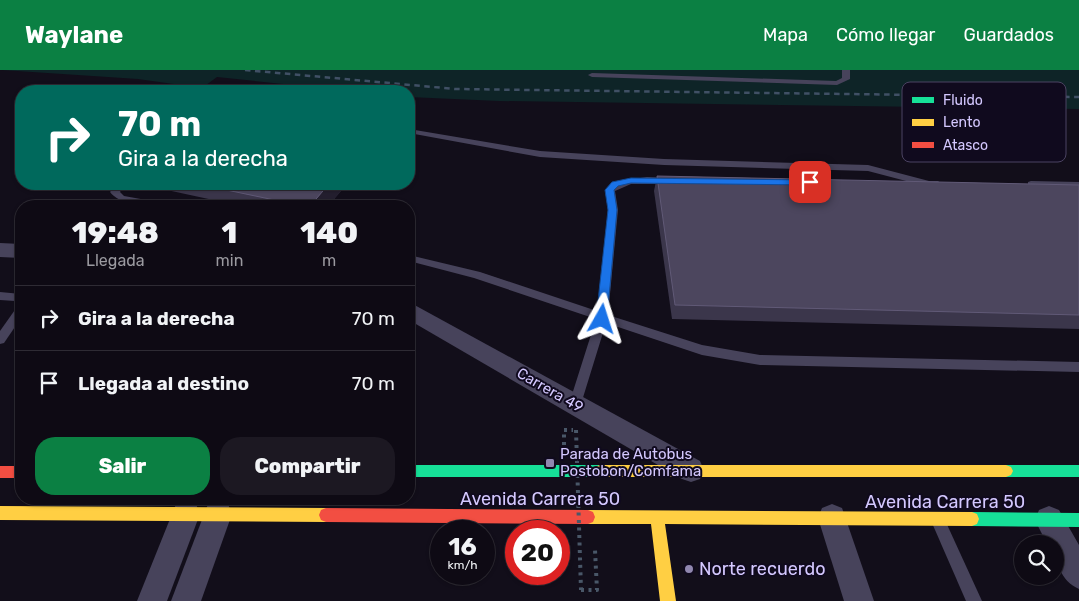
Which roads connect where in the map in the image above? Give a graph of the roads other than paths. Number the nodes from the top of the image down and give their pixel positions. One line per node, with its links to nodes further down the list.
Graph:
1 (846, 70): 2 (lane)
2 (592, 76)
3 (415, 132): 6 (lane)
4 (680, 181): 19 (lane)
5 (890, 183): 6 (lane)
6 (929, 184): 7 (lane)
7 (949, 184)
8 (1019, 184): 9 (lane)
9 (1079, 185)
10 (116, 190): 11 (lane)
11 (132, 200)
12 (0, 250): 13 (street)
13 (15, 251)
14 (415, 260): 19 (lane)
15 (0, 296): 16 (lane)
16 (15, 297)
17 (415, 313): 22 (street, Carrera 49)
18 (15, 319): 20 (lane)
19 (602, 319): 21 (lane); 22 (lane)
20 (0, 340)
21 (1079, 367)
22 (575, 404): 23 (street, Carrera 49)
23 (691, 470): 24 (main road, Avenida Carrera 50); 25 (main road, Avenida Carrera 50)
24 (415, 471)
25 (1079, 471)
26 (0, 472): 27 (main road)
27 (15, 472)
28 (0, 513): 29 (main road, Avenida Carrera 50)
29 (186, 514): 30 (main road, Avenida Carrera 50); 37 (street)
30 (218, 514): 31 (main road, Avenida Carrera 50); 38 (street)
31 (657, 517): 32 (main road, Avenida Carrera 50); 39 (main road)
32 (832, 518): 33 (main road, Avenida Carrera 50); 40 (street)
33 (938, 519): 34 (main road, Avenida Carrera 50); 41 (lane)
34 (1049, 520): 35 (main road, Avenida Carrera 50); 36 (street)
35 (1079, 520)
36 (1079, 574)
37 (152, 601)
38 (186, 601)
39 (668, 601)
40 (859, 601)
41 (974, 601)

